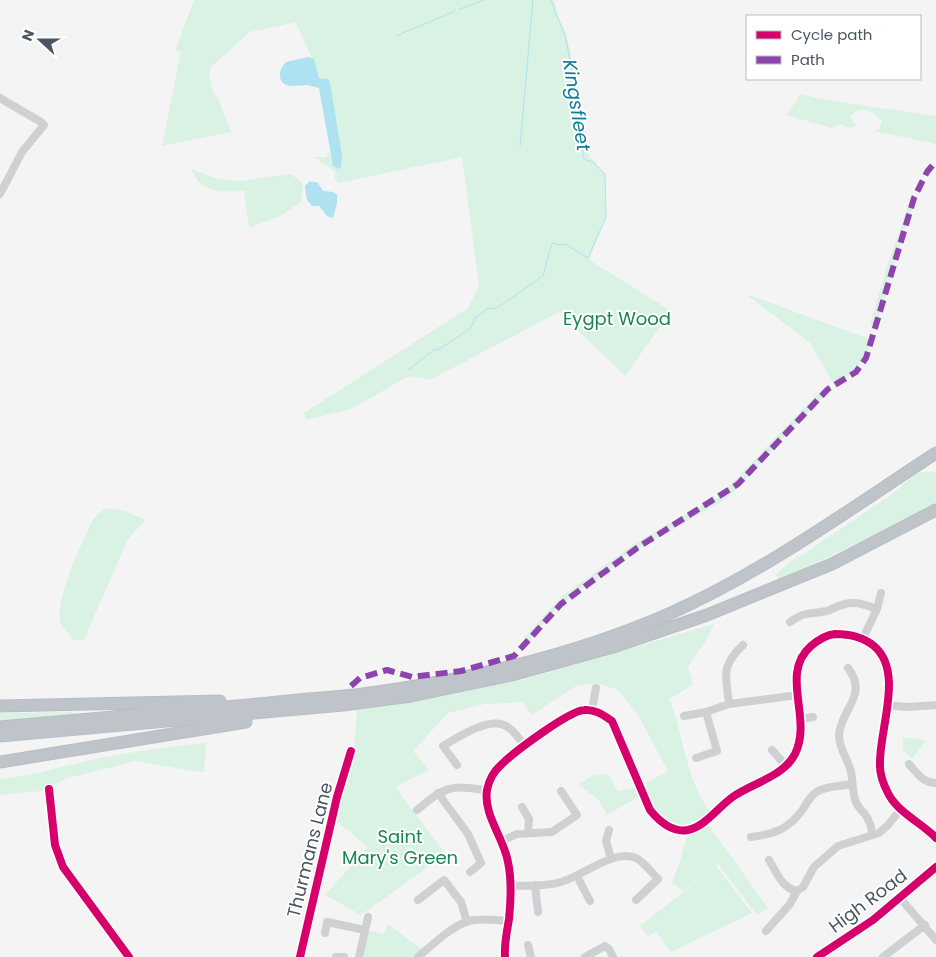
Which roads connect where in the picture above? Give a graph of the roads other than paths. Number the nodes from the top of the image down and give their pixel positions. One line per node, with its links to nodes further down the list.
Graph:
1 (0, 98): 2 (street)
2 (0, 194)
3 (936, 453): 13 (highway)
4 (936, 510): 13 (highway)
5 (881, 593): 6 (street)
6 (877, 610): 7 (street); 8 (street)
7 (790, 622)
8 (863, 638): 12 (street); 17 (street)
9 (743, 645): 16 (street)
10 (848, 668): 37 (street)
11 (596, 688): 20 (street)
12 (798, 695): 16 (street); 25 (street)
13 (364, 698): 14 (highway)
14 (344, 701): 15 (highway); 21 (highway)
15 (267, 703): 19 (highway); 26 (highway)
16 (730, 704): 22 (street)
17 (887, 705): 18 (street); 43 (street)
18 (936, 705)
19 (0, 706)
20 (592, 710): 28 (street); 35 (street)
21 (294, 711): 27 (highway); 32 (highway)
22 (706, 712): 23 (street); 31 (street)
23 (684, 716)
24 (812, 717): 25 (street)
25 (801, 719): 35 (street)
26 (0, 727)
27 (0, 736)
28 (525, 746): 34 (street); 39 (street)
29 (772, 750): 35 (street)
30 (351, 751): 74 (street, Thurmans Lane)
31 (696, 758)
32 (0, 762)
33 (909, 764): 36 (street)
34 (457, 765)
35 (786, 766)
36 (936, 783)
37 (852, 784): 47 (street); 48 (street)
38 (49, 789): 73 (street)
39 (487, 790): 41 (street); 50 (street)
40 (561, 791): 46 (street)
41 (438, 793): 44 (street); 54 (street)
42 (522, 807): 46 (street)
43 (901, 809): 47 (street); 49 (street)
44 (417, 810)
45 (609, 830): 51 (street)
46 (528, 832): 50 (street)
47 (873, 836): 58 (street)
48 (751, 837)
49 (936, 838)
50 (502, 840): 57 (street)
51 (611, 858): 55 (street); 61 (street)
52 (769, 860): 58 (street)
53 (936, 867): 59 (street, High Road)
54 (470, 872)
55 (577, 876): 56 (street); 62 (street)
56 (535, 885): 57 (street); 63 (street)
57 (511, 886): 65 (street)
58 (797, 891): 69 (street)
59 (900, 898): 67 (street); 83 (street, High Road)
60 (418, 900): 66 (street)
61 (636, 900)
62 (590, 901)
63 (538, 912)
64 (368, 917): 68 (street)
65 (508, 921): 66 (street); 79 (street)
66 (467, 922): 78 (street)
67 (925, 926): 71 (street); 84 (street)
68 (365, 930): 70 (street); 77 (street)
69 (766, 931)
70 (325, 933)
71 (936, 940)
72 (528, 945): 80 (street)
73 (129, 957)
74 (300, 957)
75 (336, 957): 76 (street)
76 (344, 957)
77 (359, 957)
78 (418, 957)
79 (505, 957)
80 (532, 957)
81 (585, 957): 82 (street)
82 (613, 957)
83 (817, 957)
84 (883, 957)

